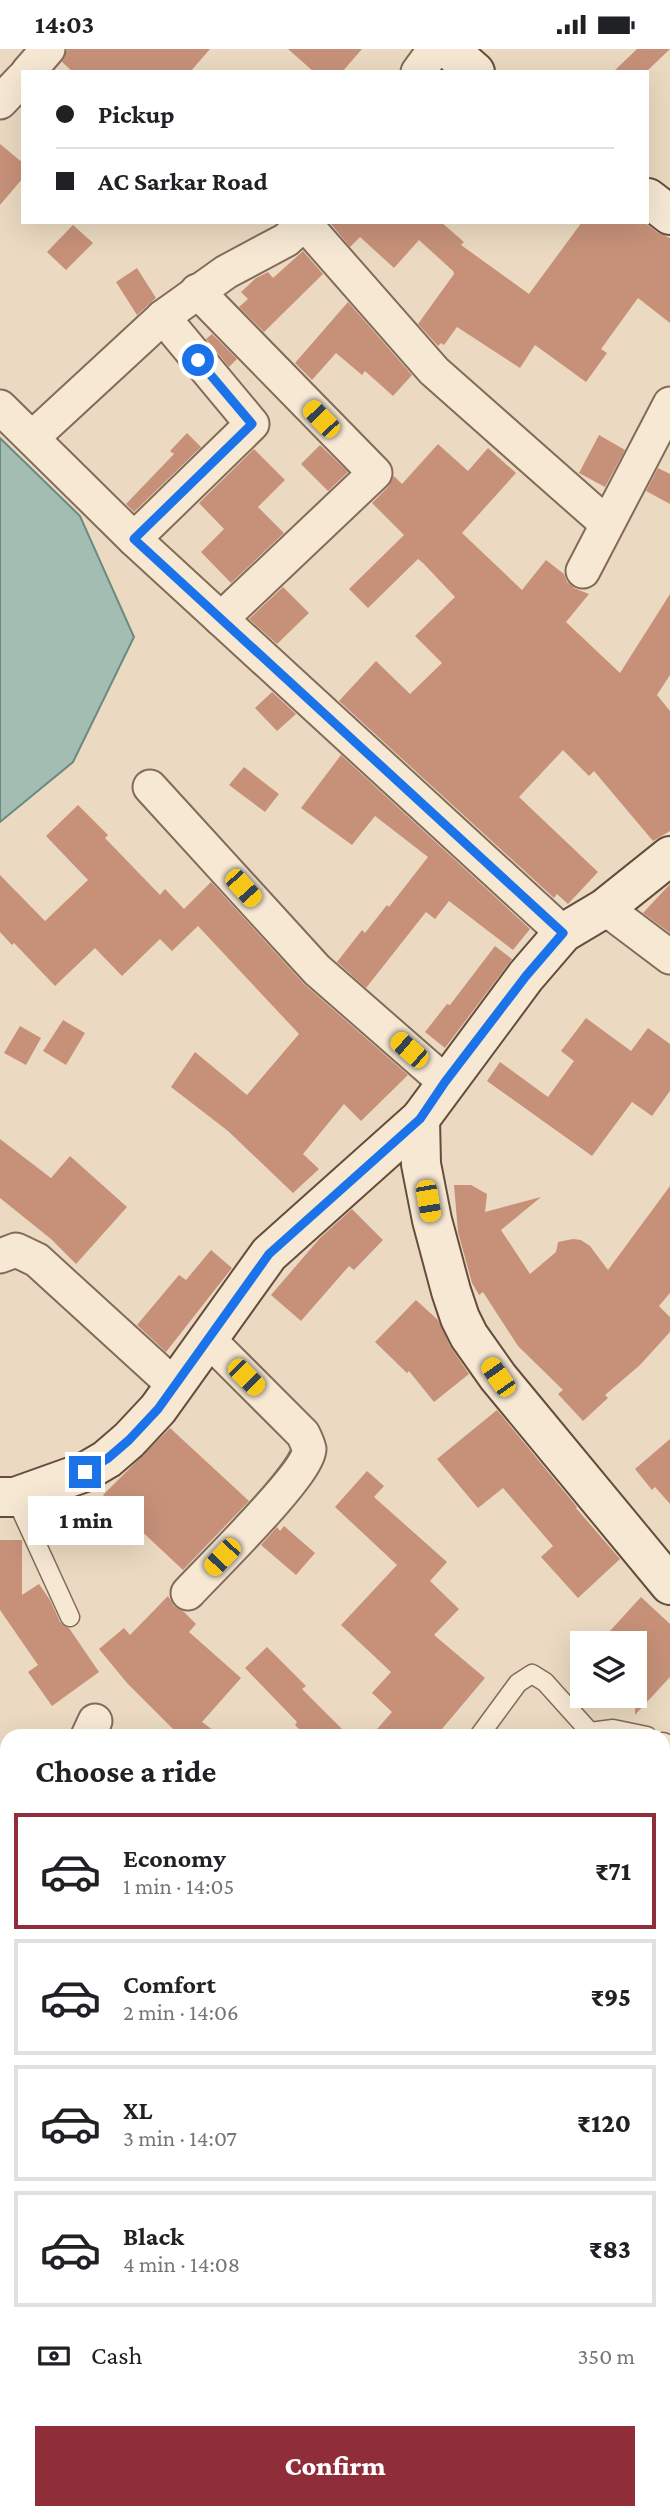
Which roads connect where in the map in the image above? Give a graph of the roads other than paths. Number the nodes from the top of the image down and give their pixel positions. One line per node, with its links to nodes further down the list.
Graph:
1 (48, 49): 4 (street)
2 (435, 49): 5 (street)
3 (449, 49): 6 (street)
4 (31, 70)
5 (419, 70)
6 (473, 70)
7 (21, 80): 8 (street)
8 (0, 102)
9 (649, 199): 10 (street)
10 (670, 215)
11 (304, 224): 13 (street)
12 (306, 224): 18 (street)
13 (197, 292): 14 (street); 21 (street)
14 (163, 317): 17 (street); 19 (street)
15 (670, 404): 18 (street)
16 (0, 407): 17 (street)
17 (33, 438): 19 (street)
18 (607, 524): 20 (street)
19 (134, 539): 21 (street)
20 (583, 571)
21 (221, 619): 25 (street)
22 (150, 787): 27 (street)
23 (670, 856): 24 (street)
24 (605, 908): 25 (street); 26 (street)
25 (563, 933): 27 (street)
26 (670, 957)
27 (445, 1082): 28 (street)
28 (420, 1119): 30 (street); 33 (street)
29 (0, 1256): 31 (street)
30 (208, 1339): 31 (street); 34 (street)
31 (175, 1386): 32 (street)
32 (7, 1497): 35 (lane)
33 (670, 1585)
34 (188, 1593)
35 (70, 1617)
36 (484, 1729): 37 (lane)
37 (584, 1729)

